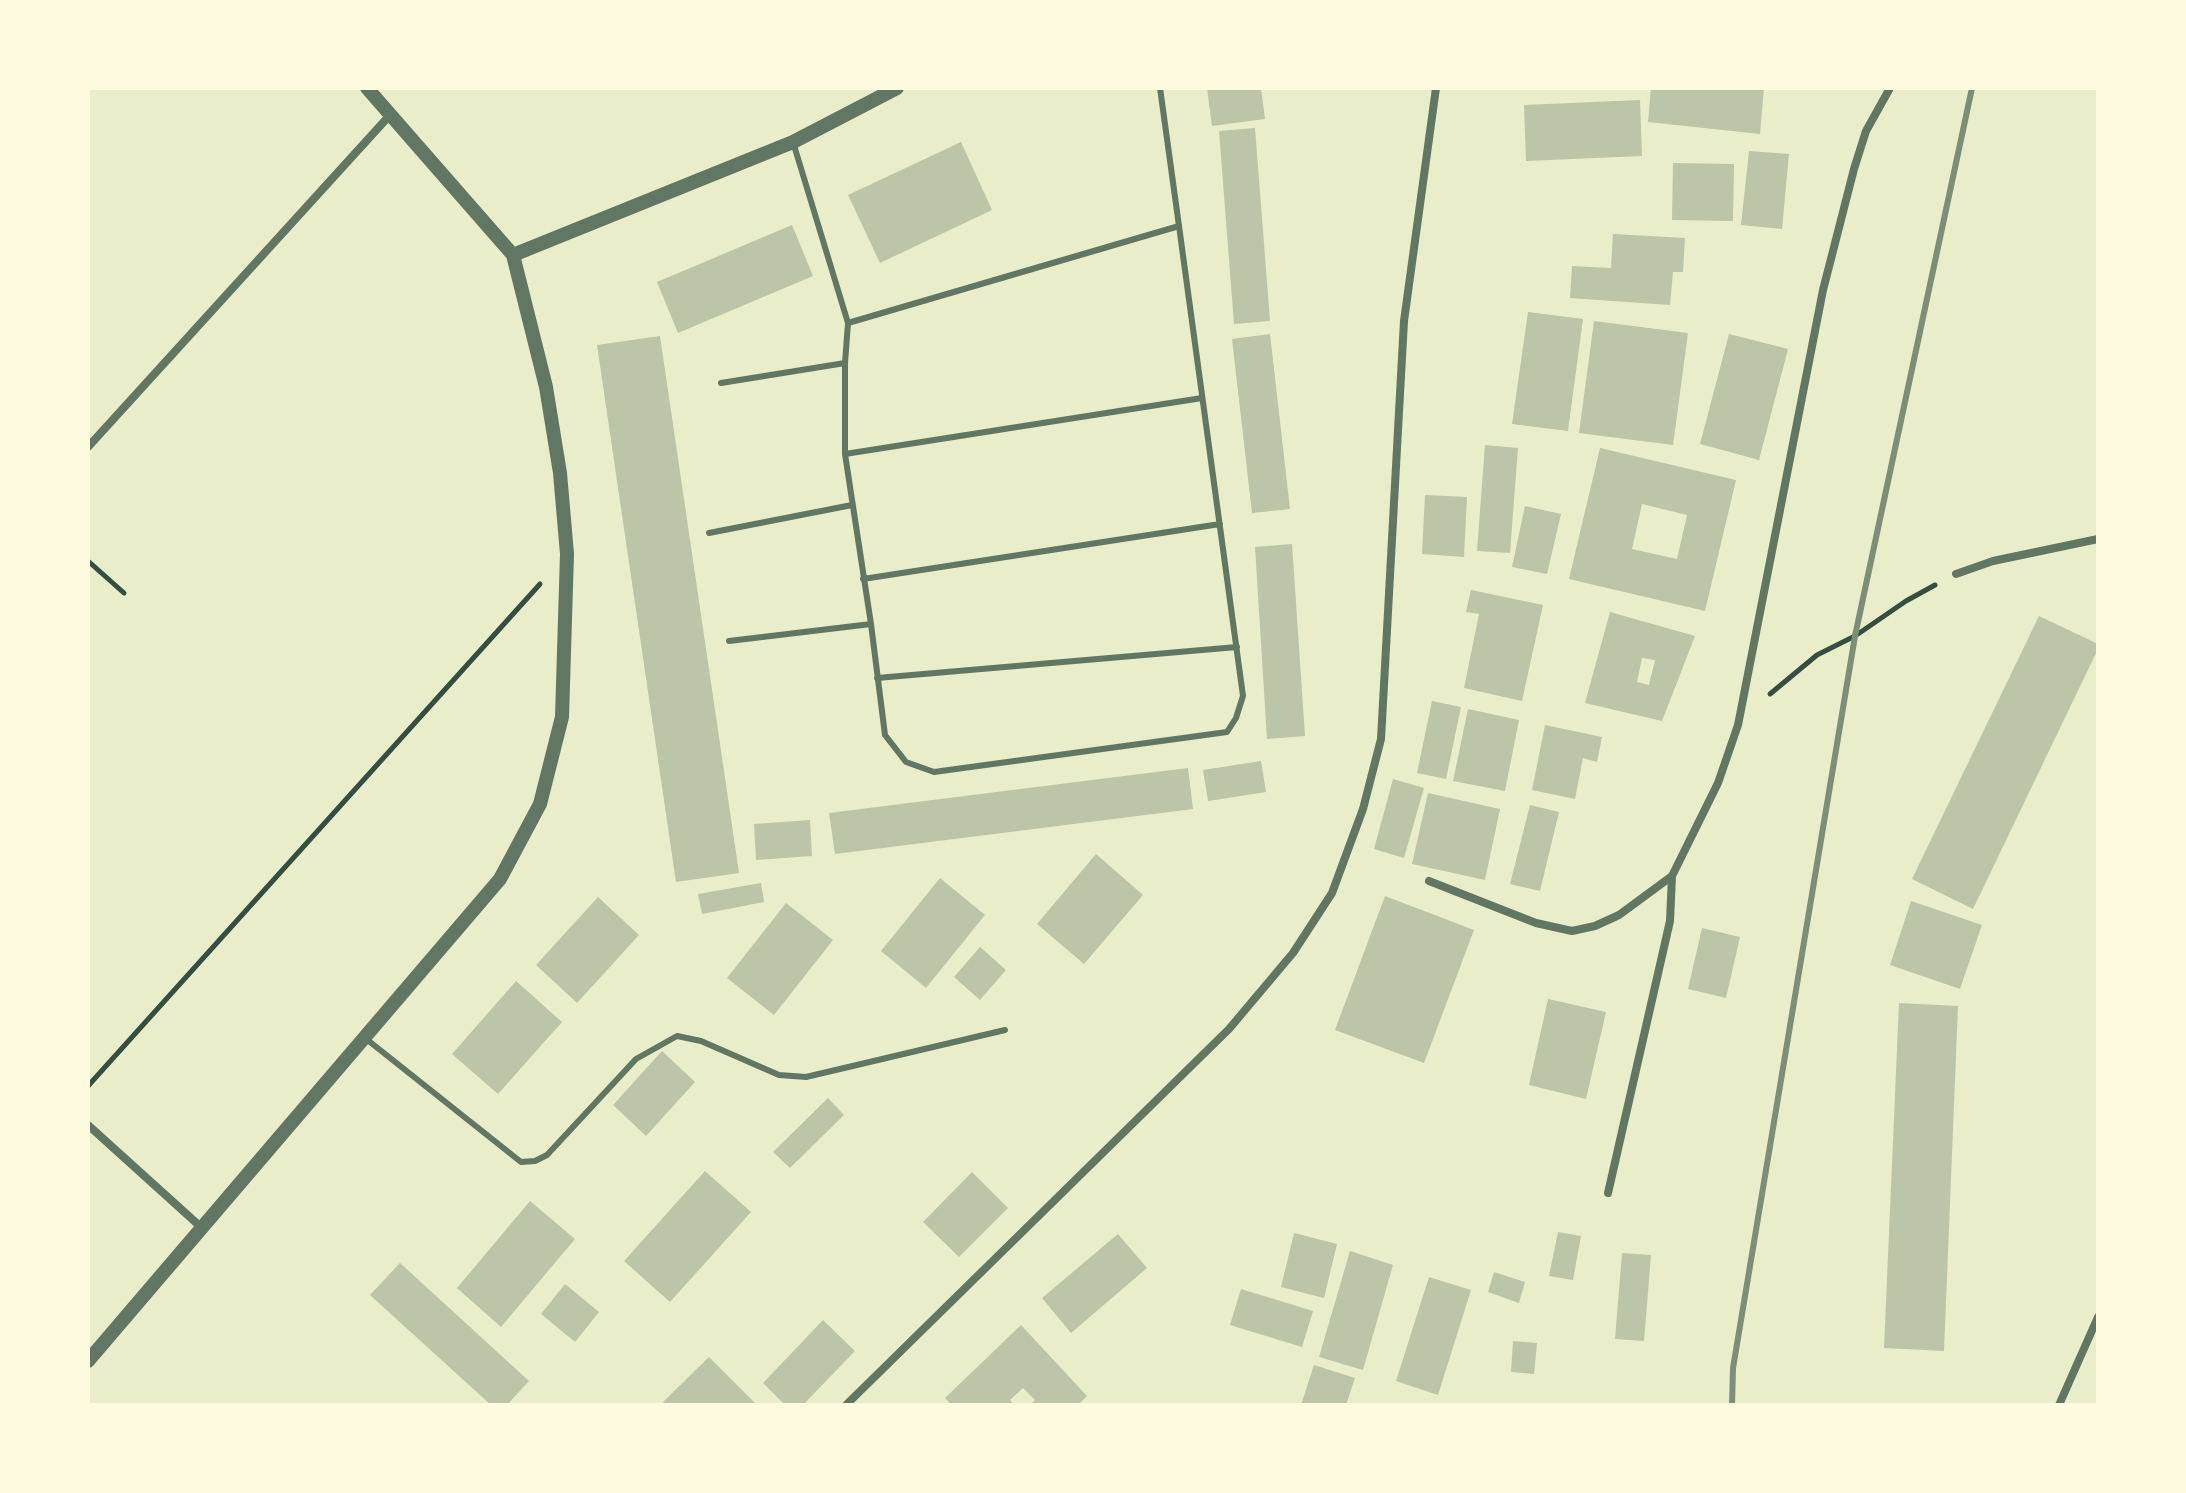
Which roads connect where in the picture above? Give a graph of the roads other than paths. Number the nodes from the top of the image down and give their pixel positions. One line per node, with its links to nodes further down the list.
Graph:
1 (367, 88): 6 (street)
2 (897, 88): 7 (street)
3 (1160, 88): 8 (lane)
4 (1436, 88): 35 (street)
5 (1890, 88): 26 (street)
6 (390, 115): 9 (street); 14 (street)
7 (793, 142): 9 (street); 10 (lane)
8 (1179, 226): 10 (lane); 13 (lane)
9 (513, 255): 29 (street)
10 (848, 323): 11 (lane)
11 (845, 363): 12 (lane); 15 (lane)
12 (721, 383)
13 (1202, 398): 15 (lane); 17 (lane)
14 (88, 447)
15 (845, 454): 16 (lane)
16 (852, 505): 18 (lane); 21 (lane)
17 (1220, 524): 21 (lane); 24 (lane)
18 (709, 533)
19 (2098, 539): 20 (street)
20 (1956, 574)
21 (863, 579): 22 (lane)
22 (871, 624): 23 (lane); 25 (lane)
23 (729, 641)
24 (1237, 647): 25 (lane); 25 (lane)
25 (877, 678)
26 (1672, 876): 27 (street); 31 (street)
27 (1429, 881)
28 (1005, 1030): 29 (lane)
29 (365, 1038): 32 (street)
30 (88, 1125): 32 (street)
31 (1608, 1193)
32 (203, 1229): 34 (street)
33 (2098, 1317): 36 (street)
34 (88, 1361)
35 (846, 1405)
36 (2059, 1405)

